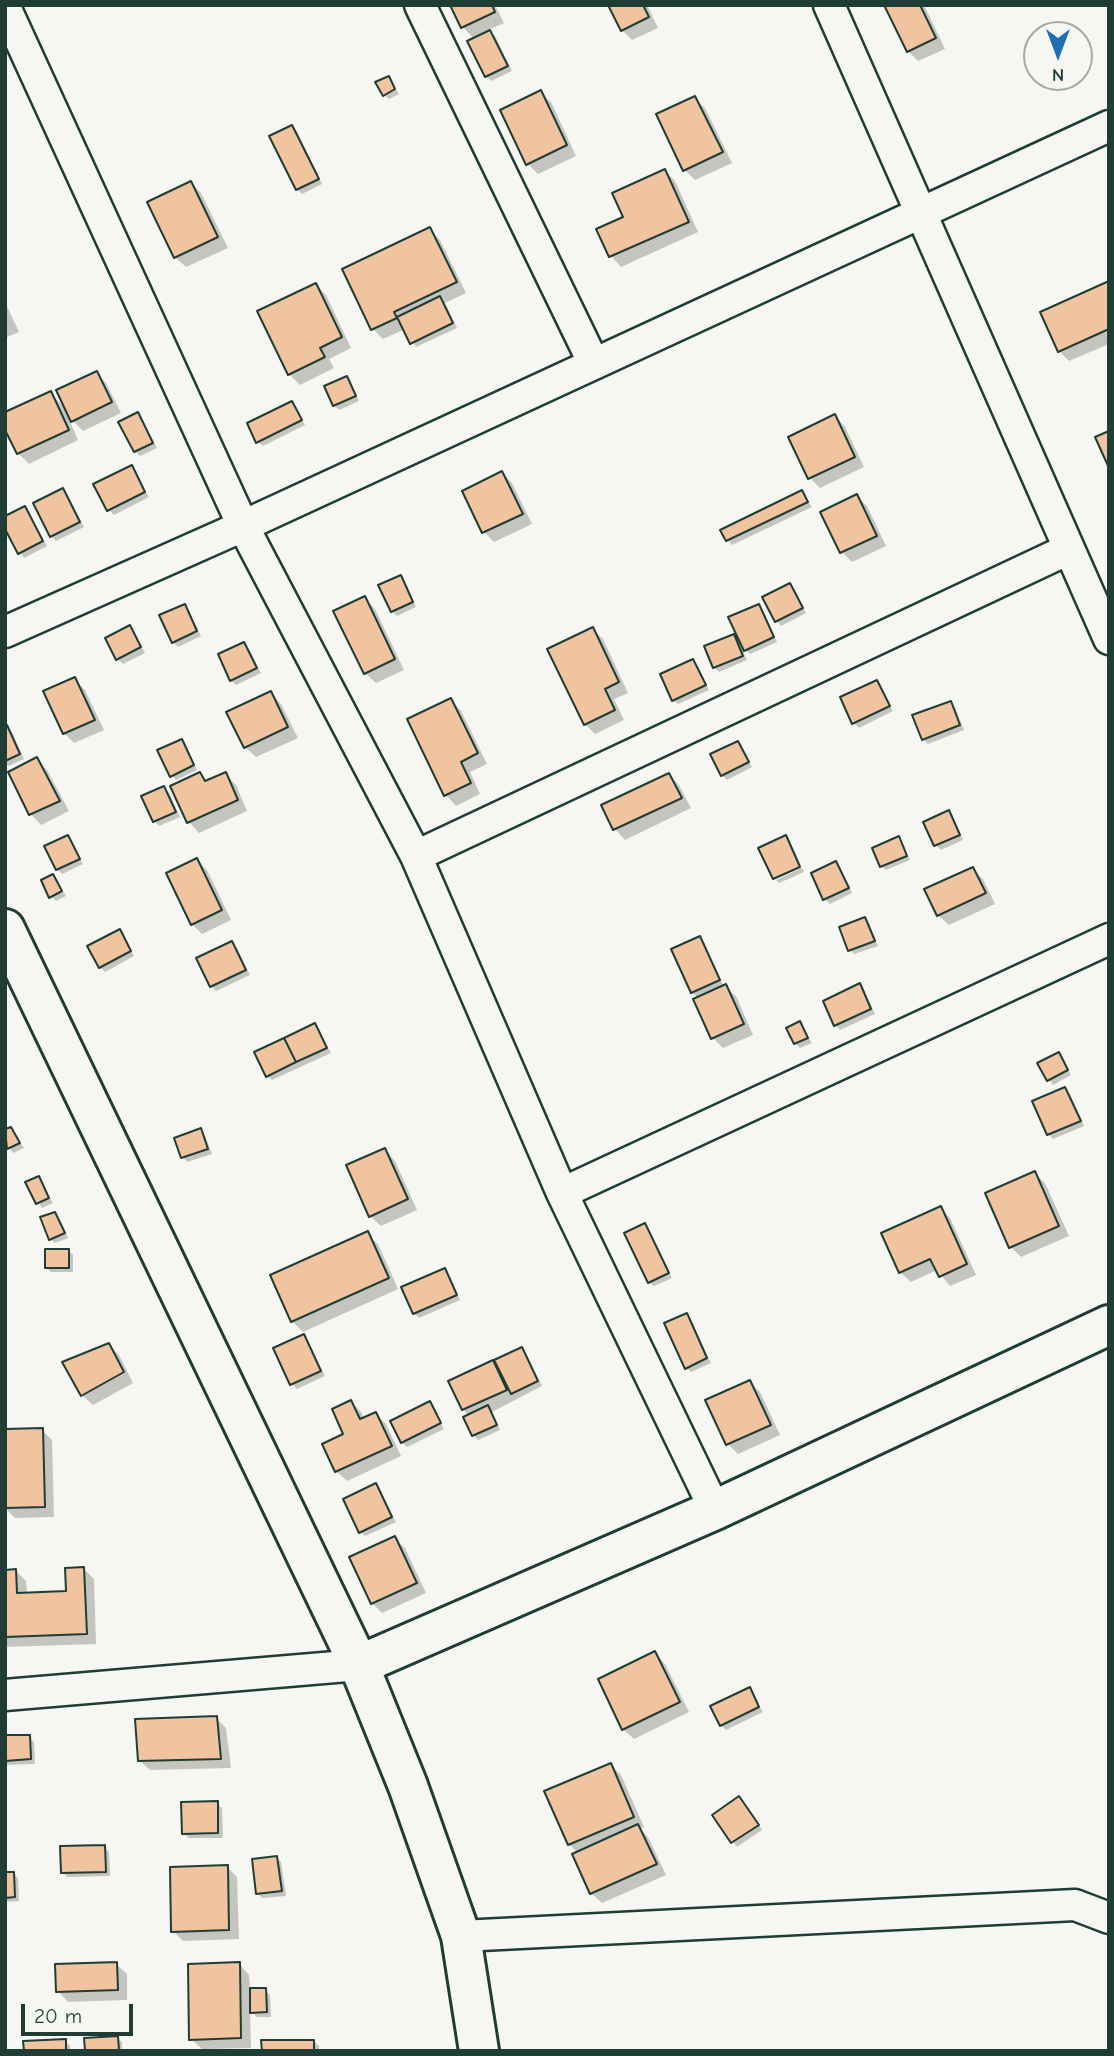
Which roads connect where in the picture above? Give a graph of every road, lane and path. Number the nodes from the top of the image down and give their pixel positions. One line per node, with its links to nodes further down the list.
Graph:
1 (421, 5): 6 (street)
2 (829, 5): 5 (street)
3 (5, 6): 7 (street)
4 (1109, 126): 5 (street)
5 (920, 214): 6 (street); 8 (street)
6 (594, 364): 7 (street)
7 (243, 527): 9 (street); 11 (street)
8 (1069, 549): 10 (street); 11 (street)
9 (5, 632)
10 (1109, 639)
11 (416, 856): 14 (street)
12 (5, 929): 17 (main road)
13 (1109, 939): 14 (street)
14 (562, 1193): 16 (street)
15 (1109, 1325): 16 (main road)
16 (715, 1510): 17 (main road)
17 (359, 1665): 18 (street); 20 (main road)
18 (5, 1695)
19 (1109, 1918): 20 (street)
20 (461, 1936): 21 (main road)
21 (479, 2051)

